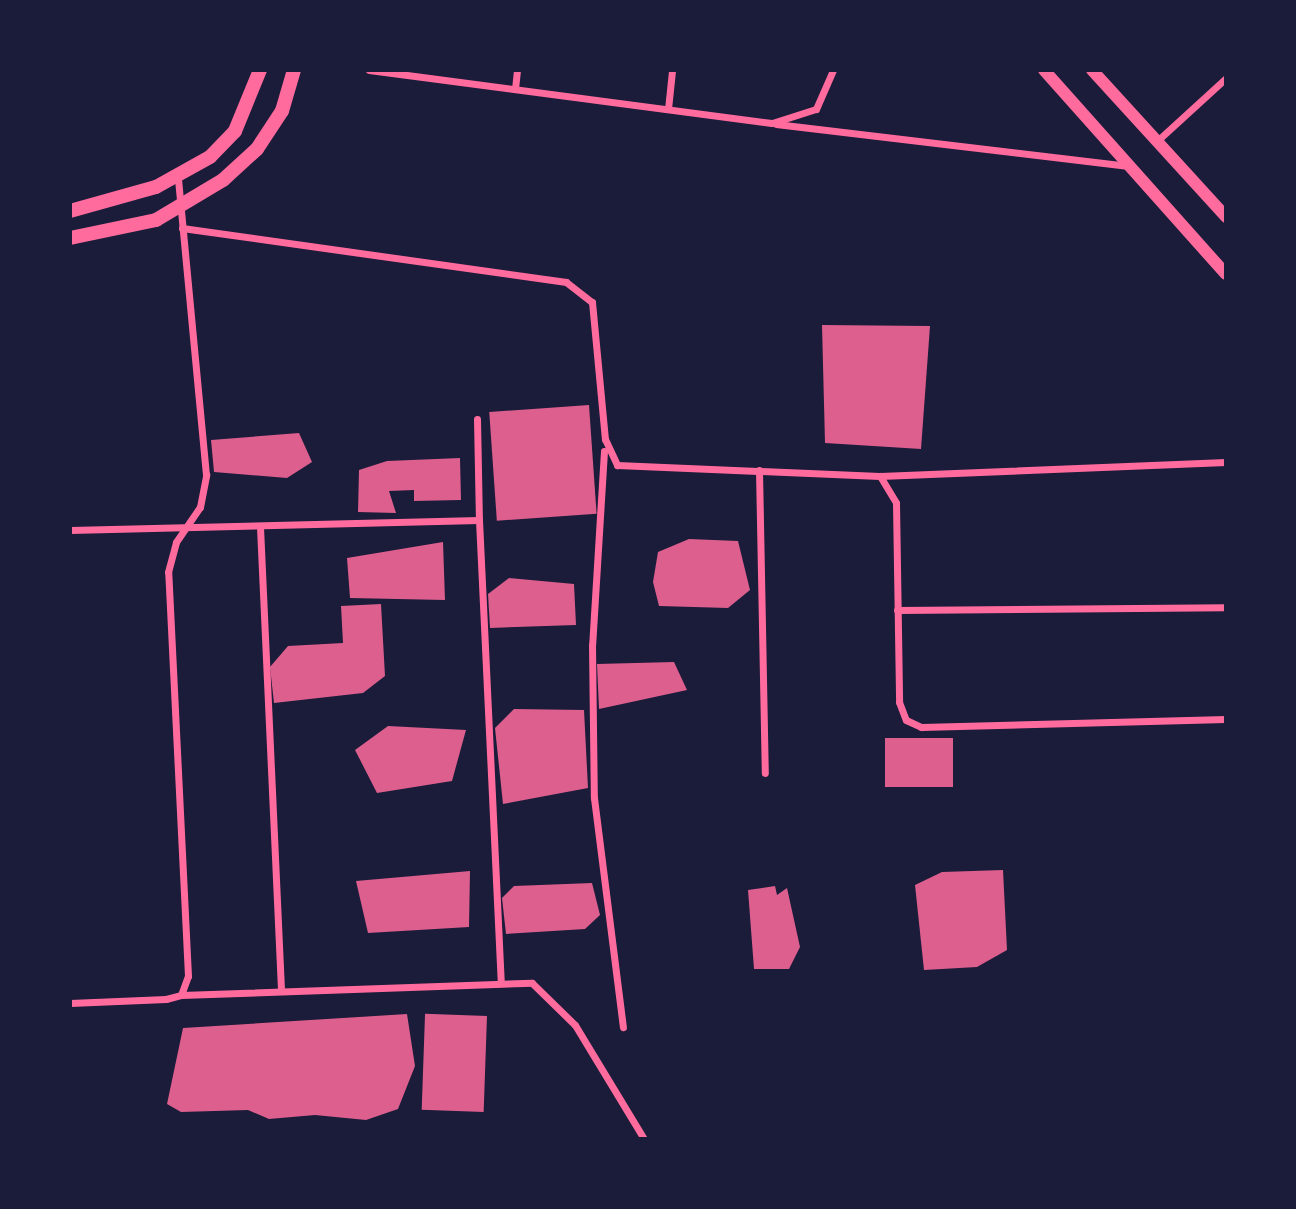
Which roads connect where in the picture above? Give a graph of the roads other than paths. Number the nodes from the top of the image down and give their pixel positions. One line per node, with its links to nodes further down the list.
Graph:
1 (260, 70): 15 (main road)
2 (294, 70): 16 (main road)
3 (369, 70): 10 (street)
4 (517, 70): 10 (street)
5 (672, 70): 11 (street)
6 (833, 70): 12 (street)
7 (1044, 70): 14 (street)
8 (1092, 70): 13 (street)
9 (1226, 78): 13 (street)
10 (515, 89): 11 (street)
11 (668, 109): 12 (street)
12 (772, 123): 14 (street)
13 (1157, 141): 18 (street)
14 (1129, 166): 21 (street)
15 (178, 178): 16 (street); 17 (main road)
16 (179, 210): 19 (street); 20 (main road)
17 (70, 211)
18 (1226, 217)
19 (182, 228): 23 (street); 28 (street)
20 (70, 238)
21 (1226, 274)
22 (477, 419): 27 (street)
23 (605, 439): 25 (street); 39 (street)
24 (1226, 463): 26 (street)
25 (759, 470): 26 (street); 34 (street)
26 (880, 476): 32 (street)
27 (479, 520): 29 (street); 35 (street)
28 (187, 526): 29 (street); 30 (street); 37 (street)
29 (260, 527): 36 (street)
30 (70, 530)
31 (1226, 607): 32 (street)
32 (897, 610): 33 (street)
33 (1226, 719)
34 (765, 773)
35 (501, 981): 36 (street); 40 (street)
36 (281, 990): 37 (street)
37 (181, 995): 38 (street)
38 (70, 1003)
39 (624, 1027)
40 (644, 1139)

